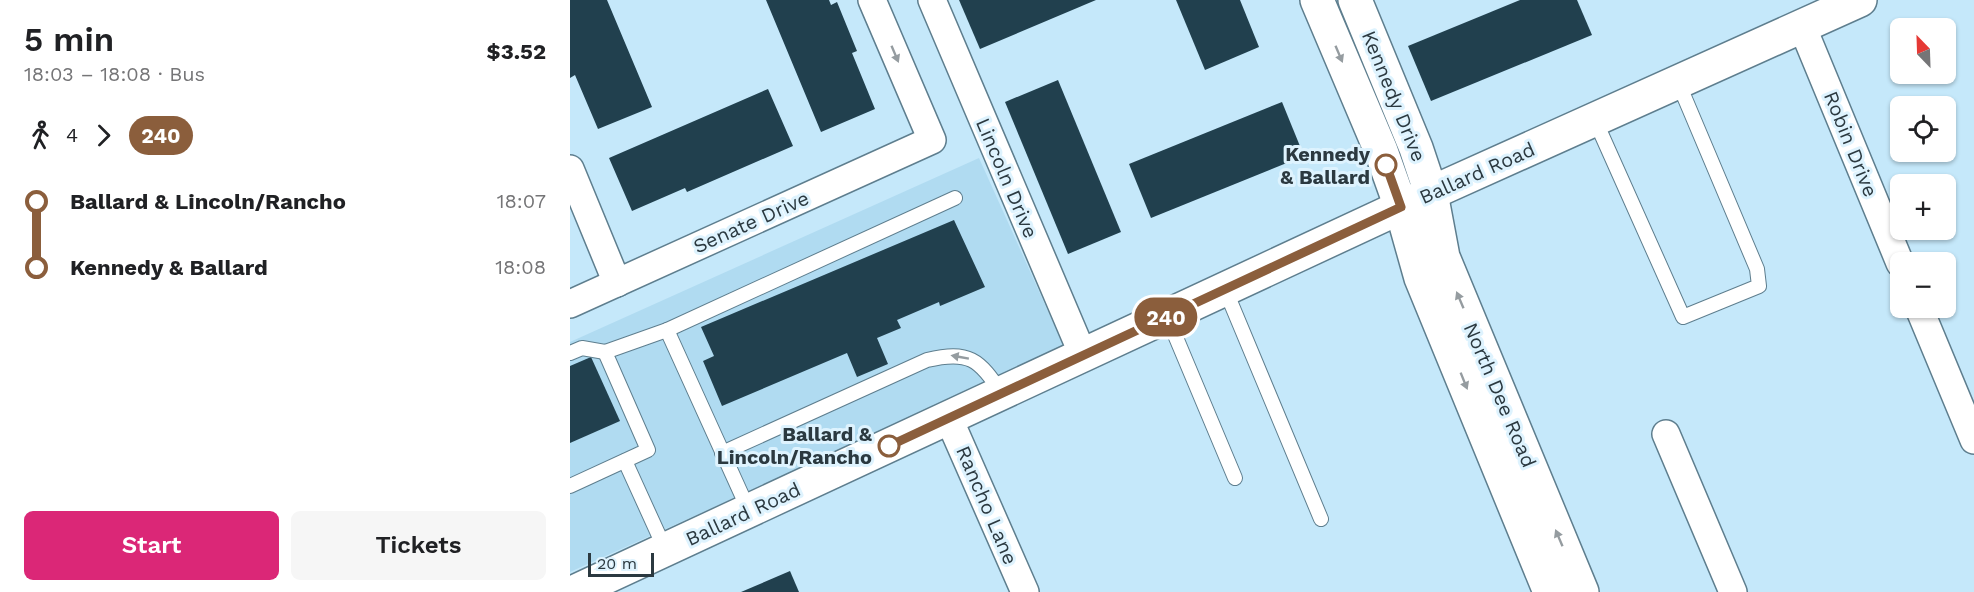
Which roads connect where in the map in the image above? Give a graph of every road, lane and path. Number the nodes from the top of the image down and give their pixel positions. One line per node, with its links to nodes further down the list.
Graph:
1 (872, 0): 14 (street, Senate Drive, one-way to 14)
2 (932, 0): 22 (street, Lincoln Drive)
3 (1317, 0): 12 (street, Kennedy Drive, one-way to 12)
4 (1355, 0): 10 (street, Kennedy Drive)
5 (1860, 0): 6 (street, Ballard Road)
6 (1802, 26): 7 (street, Ballard Road); 13 (street, Robin Drive)
7 (1678, 82): 8 (street, Ballard Road); 8 (lane)
8 (1595, 120): 10 (street, Ballard Road)
9 (570, 169): 14 (street)
10 (1431, 194): 12 (street, Ballard Road); 37 (street, North Dee Road, one-way to 10)
11 (955, 198): 19 (lane)
12 (1401, 207): 15 (street, Ballard Road); 36 (street, North Dee Road, one-way to 36)
13 (1895, 252)
14 (617, 283): 16 (street, Senate Drive)
15 (1225, 289): 17 (street, Ballard Road); 32 (lane)
16 (570, 304)
17 (1167, 316): 22 (street, Ballard Road); 29 (lane)
18 (1923, 318): 26 (street)
19 (667, 330): 20 (lane); 27 (lane)
20 (605, 352): 21 (lane); 28 (lane)
21 (570, 353)
22 (1083, 355): 23 (street, Ballard Road)
23 (1002, 394): 24 (street, Ballard Road); 27 (lane, one-way to 27)
24 (949, 418): 31 (street, Ballard Road); 35 (street, Rancho Lane)
25 (1666, 434): 38 (street)
26 (1974, 440)
27 (722, 453): 31 (lane)
28 (625, 461): 30 (lane); 33 (lane)
29 (1235, 478)
30 (570, 486)
31 (749, 511): 33 (street, Ballard Road)
32 (1321, 519)
33 (666, 550): 34 (street, Ballard Road)
34 (574, 592)
35 (1024, 592)
36 (1550, 592)
37 (1582, 592)
38 (1733, 592)

